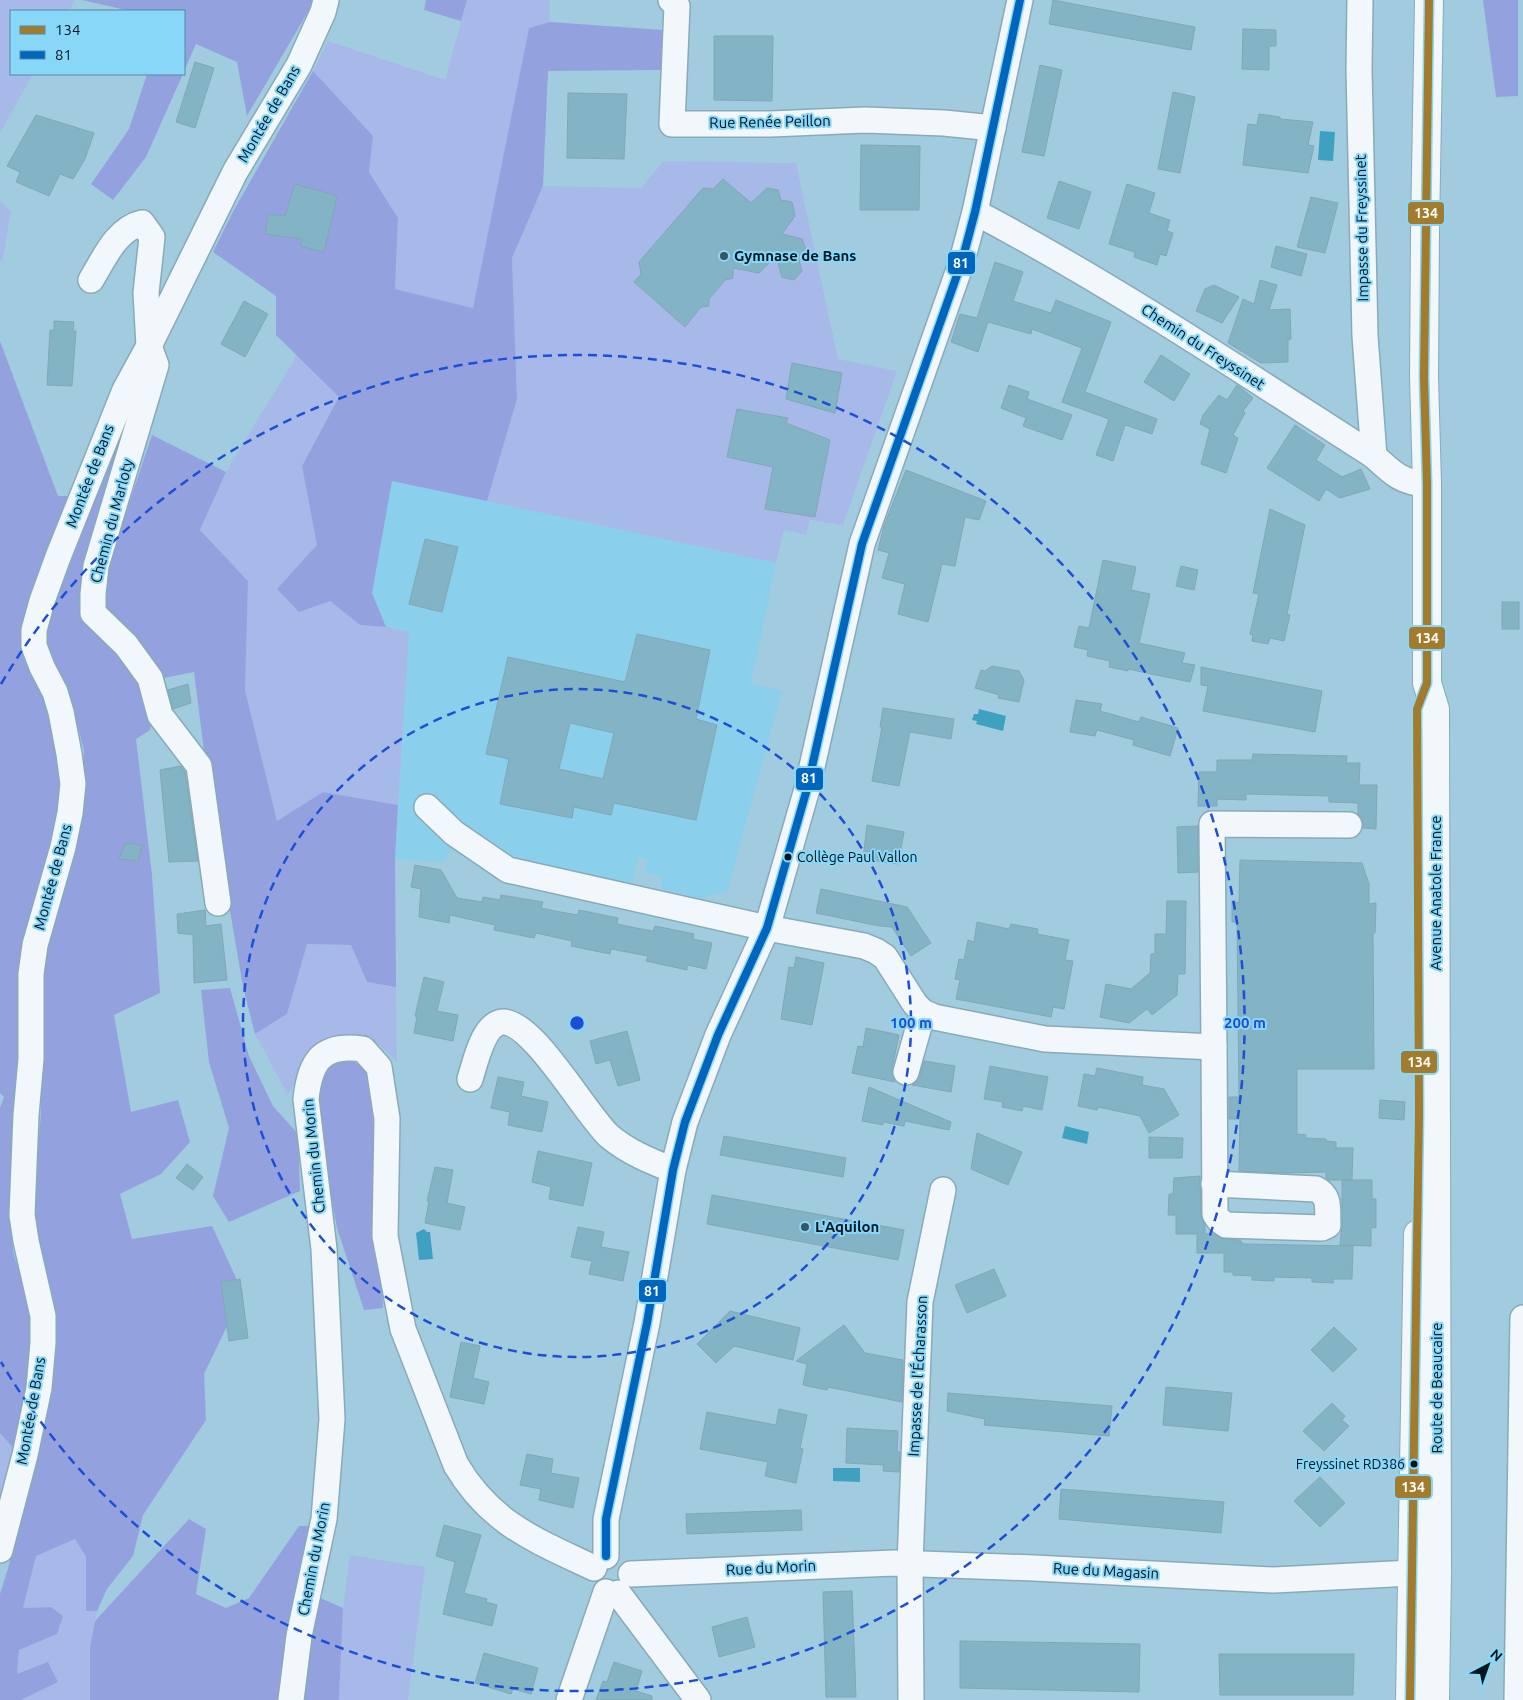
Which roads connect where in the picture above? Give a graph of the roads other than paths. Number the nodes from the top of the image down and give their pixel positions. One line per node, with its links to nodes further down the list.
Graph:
1 (326, 0): 9 (street, Montée de Bans)
2 (671, 0): 6 (street, Rue Renée Peillon)
3 (1020, 0): 6 (street)
4 (1360, 0): 10 (street, Impasse du Freyssinet)
5 (1429, 0): 11 (main road, Avenue Anatole France)
6 (993, 128): 7 (street)
7 (975, 212): 10 (street, Chemin du Freyssinet); 15 (street)
8 (91, 280): 9 (street, Chemin du Marloty)
9 (149, 346): 14 (street, Chemin du Marloty); 25 (street, Montée de Bans)
10 (1374, 456): 11 (street, Chemin du Freyssinet)
11 (1427, 484): 20 (main road, Avenue Anatole France)
12 (427, 807): 15 (street)
13 (1349, 825): 17 (street)
14 (218, 903)
15 (767, 928): 16 (street); 21 (street)
16 (923, 1012): 17 (street); 18 (street)
17 (1214, 1047): 22 (street)
18 (906, 1072)
19 (470, 1079): 21 (street)
20 (1427, 1110): 28 (main road, Route de Beaucaire)
21 (673, 1170): 26 (street)
22 (1214, 1184)
23 (943, 1190): 27 (street, Impasse de l'Écharasson)
24 (1523, 1318): 36 (street)
25 (0, 1550)
26 (600, 1562): 29 (street); 29 (street); 30 (street, Chemin du Morin)
27 (910, 1564): 28 (street, Rue du Magasin); 29 (street, Rue du Morin); 33 (street)
28 (1425, 1572): 34 (main road, Route de Beaucaire); 35 (main road, Route de Beaucaire)
29 (619, 1586): 31 (street); 32 (street)
30 (291, 1700)
31 (569, 1700)
32 (698, 1700)
33 (911, 1700)
34 (1410, 1700)
35 (1435, 1700)
36 (1517, 1700)

